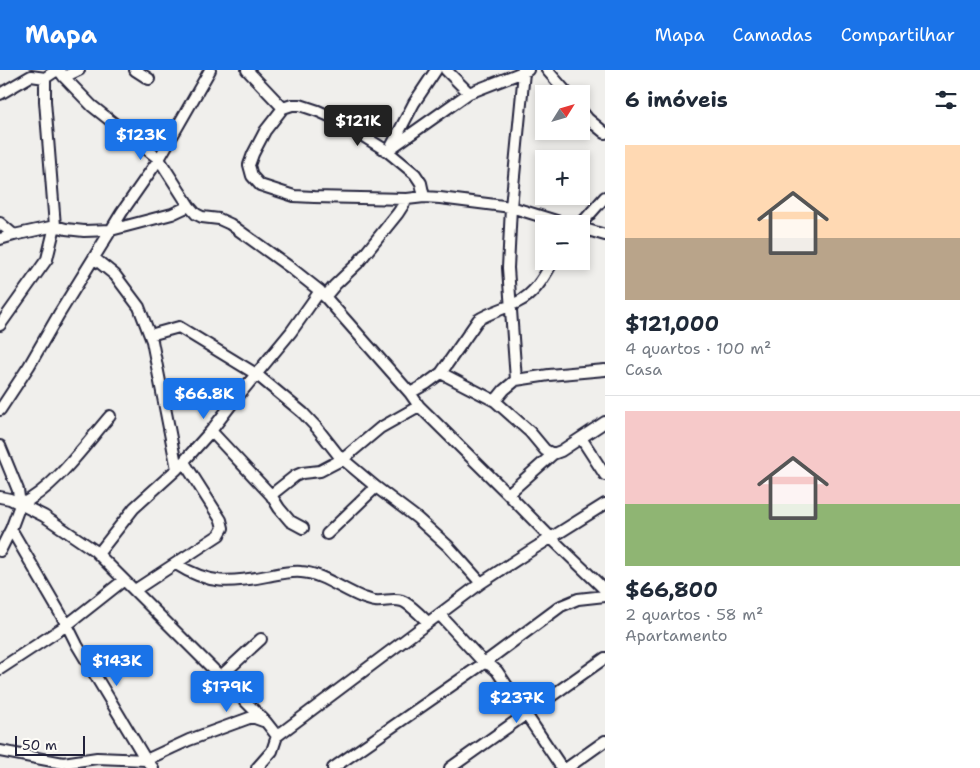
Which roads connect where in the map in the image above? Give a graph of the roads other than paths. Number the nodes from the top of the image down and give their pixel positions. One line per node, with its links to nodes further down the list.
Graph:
1 (79, 70): 9 (street)
2 (135, 70): 11 (street)
3 (210, 70): 19 (street)
4 (247, 70): 15 (street)
5 (436, 70): 18 (street)
6 (446, 70): 13 (street)
7 (547, 70): 12 (street)
8 (527, 71): 13 (street); 24 (street)
9 (60, 72): 10 (street); 19 (street)
10 (44, 78): 14 (street); 28 (street)
11 (149, 79)
12 (560, 85)
13 (469, 93): 18 (street)
14 (0, 94)
15 (283, 108): 18 (street); 22 (street)
16 (590, 121): 17 (street)
17 (605, 133)
18 (388, 150): 20 (street)
19 (159, 159): 23 (street); 29 (street)
20 (424, 197): 22 (street); 24 (street)
21 (605, 197): 26 (street)
22 (407, 199): 36 (street)
23 (189, 206): 29 (street); 36 (street)
24 (511, 207): 25 (street); 37 (street)
25 (537, 215)
26 (589, 215)
27 (0, 223): 31 (street)
28 (55, 226): 29 (street); 31 (street); 38 (street)
29 (111, 230): 34 (street)
30 (590, 231): 32 (street)
31 (14, 235): 33 (street)
32 (605, 235)
33 (0, 239)
34 (94, 258): 39 (street); 47 (street)
35 (548, 270): 37 (street)
36 (323, 294): 42 (street); 44 (street)
37 (510, 306): 41 (street); 43 (street)
38 (0, 325)
39 (150, 335): 42 (street); 55 (street)
40 (605, 370): 43 (street)
41 (441, 373): 44 (street); 45 (street)
42 (256, 374): 50 (street); 54 (street)
43 (516, 380): 45 (street)
44 (410, 393): 46 (street)
45 (495, 401): 53 (street)
46 (419, 406): 54 (street); 58 (street)
47 (0, 410)
48 (110, 416): 62 (street)
49 (605, 422): 51 (street)
50 (211, 430): 55 (street); 59 (street)
51 (581, 438): 53 (street); 56 (street)
52 (0, 446): 62 (street)
53 (553, 454): 58 (street)
54 (343, 459): 57 (street); 59 (street)
55 (180, 466): 68 (street); 69 (street)
56 (605, 474)
57 (376, 487): 65 (street); 71 (street)
58 (508, 494): 66 (street)
59 (271, 495): 63 (street)
60 (0, 497): 62 (street)
61 (605, 504): 66 (street)
62 (20, 505): 64 (street); 68 (street)
63 (303, 528)
64 (11, 529): 67 (street); 77 (street)
65 (327, 534)
66 (551, 538): 71 (street); 73 (street)
67 (0, 551)
68 (98, 554): 70 (street)
69 (176, 564): 72 (street); 76 (street)
70 (124, 580): 72 (street); 77 (street)
71 (481, 584): 75 (street)
72 (134, 590): 82 (street)
73 (605, 590)
74 (605, 596): 80 (street)
75 (440, 615): 76 (street); 80 (street)
76 (428, 622): 85 (street)
77 (67, 625): 81 (street); 89 (street)
78 (261, 638): 82 (street)
79 (605, 658): 83 (street)
80 (484, 663): 83 (street); 91 (street)
81 (0, 669)
82 (220, 677): 84 (street)
83 (526, 714): 92 (street); 93 (street)
84 (266, 722): 85 (street); 89 (street)
85 (278, 736): 90 (street)
86 (605, 741): 94 (street)
87 (0, 751): 88 (street)
88 (132, 764): 89 (street)
89 (150, 764)
90 (257, 768)
91 (333, 768)
92 (450, 768)
93 (562, 768)
94 (567, 768)

